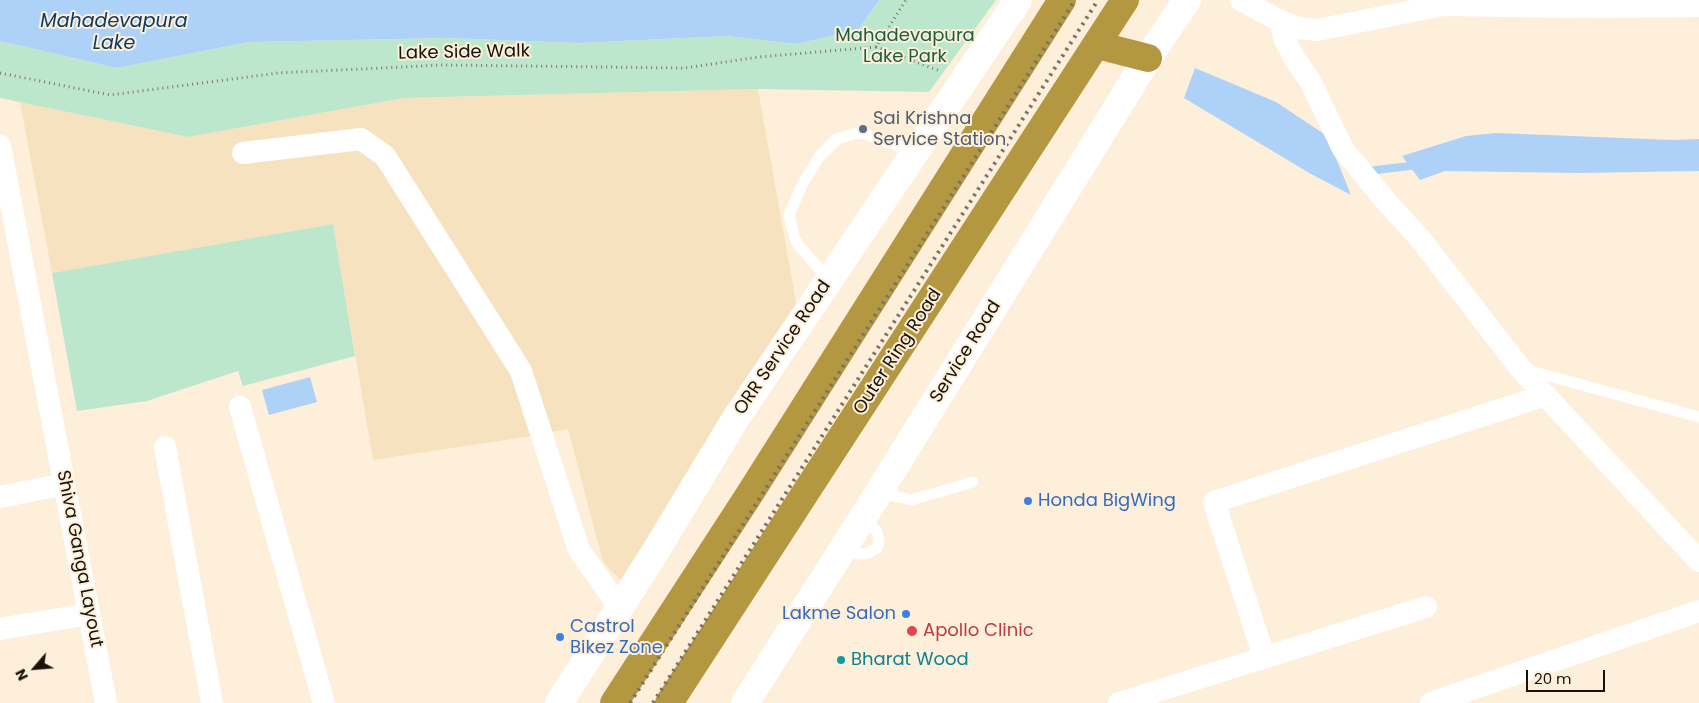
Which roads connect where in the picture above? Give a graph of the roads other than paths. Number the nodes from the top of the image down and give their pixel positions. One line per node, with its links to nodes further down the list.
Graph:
1 (1018, 0): 11 (street, ORR Service Road)
2 (1062, 0): 35 (highway)
3 (1125, 0): 8 (highway, Outer Ring Road)
4 (1187, 0): 9 (street, Service Road)
5 (1241, 0): 7 (street)
6 (1699, 6): 7 (street)
7 (1280, 21): 14 (street)
8 (1097, 44): 9 (highway); 36 (highway, Outer Ring Road)
9 (1148, 58): 21 (street, Service Road)
10 (0, 146): 20 (street, Shiva Ganga Layout)
11 (915, 152): 13 (street, ORR Service Road); 13 (lane)
12 (243, 153): 25 (street)
13 (829, 280): 25 (street, ORR Service Road)
14 (1520, 368): 15 (street); 17 (lane)
15 (1546, 395): 23 (street); 29 (street)
16 (240, 406): 33 (street)
17 (1699, 417)
18 (165, 447): 32 (street)
19 (973, 482): 21 (lane)
20 (65, 484): 22 (street); 27 (street, Shiva Ganga Layout)
21 (879, 492): 37 (street, Service Road)
22 (0, 497)
23 (1699, 561)
24 (1426, 606): 29 (street)
25 (620, 608): 34 (street, ORR Service Road)
26 (1699, 611): 38 (street)
27 (89, 614): 28 (street); 31 (street, Shiva Ganga Layout)
28 (0, 629)
29 (1264, 657): 30 (street)
30 (1131, 701)
31 (106, 703)
32 (212, 703)
33 (324, 703)
34 (559, 703)
35 (614, 703)
36 (669, 703)
37 (744, 703)
38 (1431, 703)

